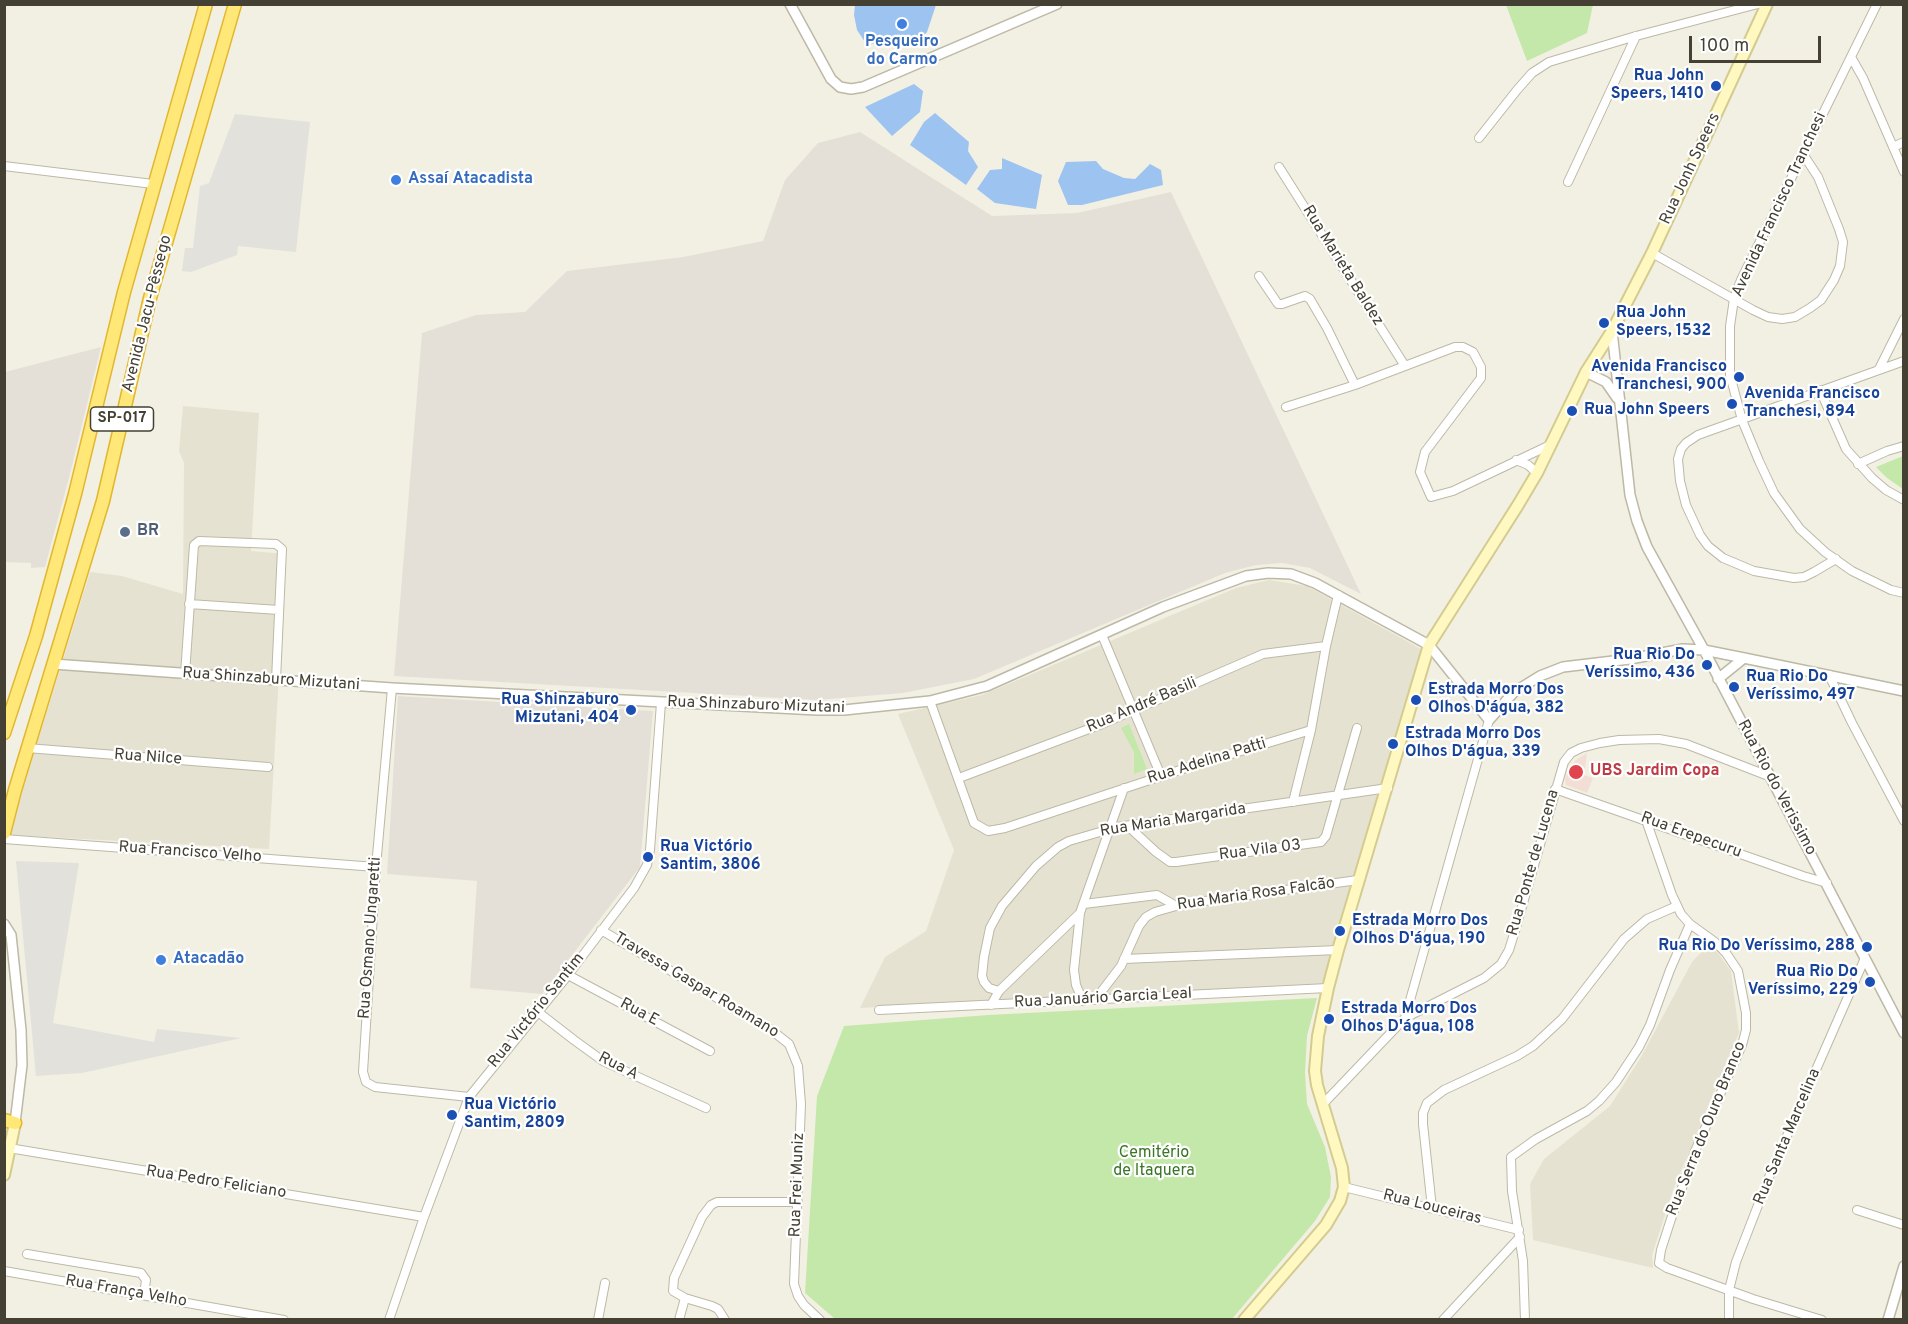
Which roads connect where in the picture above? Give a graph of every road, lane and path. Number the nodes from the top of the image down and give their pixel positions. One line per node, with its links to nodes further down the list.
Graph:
1 (206, 4): 18 (highway, Avenida Jacu-Pêssego / SP-017)
2 (235, 4): 49 (highway, Avenida Jacu-Pêssego / SP-017)
3 (790, 4): 4 (street)
4 (1057, 4)
5 (1758, 4): 8 (street)
6 (1767, 4): 19 (main road, Rua Jonh Speers)
7 (1877, 4): 9 (street, Avenida Francisco Tranchesi)
8 (1636, 36): 10 (street); 17 (street)
9 (1851, 57): 12 (street); 13 (street, Avenida Francisco Tranchesi)
10 (1479, 138)
11 (1904, 142): 12 (street)
12 (1893, 147): 16 (street)
13 (1803, 154): 21 (street, Avenida Francisco Tranchesi); 21 (street)
14 (4, 166): 18 (street)
15 (1279, 166): 25 (street, Rua Marieta Baldez)
16 (1904, 172)
17 (1568, 182)
18 (153, 184): 62 (highway, Avenida Jacu-Pêssego / SP-017)
19 (1652, 253): 21 (street); 23 (main road, Rua Jonh Speers)
20 (1259, 276): 28 (street)
21 (1734, 299): 32 (street, Avenida Francisco Tranchesi)
22 (1904, 319): 26 (street)
23 (1612, 331): 27 (main road, Rua Jonh Speers); 30 (street, Rua Rio do Verissimo)
24 (1904, 361): 26 (street)
25 (1405, 366): 28 (street); 35 (street)
26 (1879, 369): 29 (street)
27 (1586, 372): 30 (street); 33 (main road, Rua Jonh Speers)
28 (1355, 385): 31 (street)
29 (1820, 390): 32 (street); 36 (street)
30 (1620, 403): 47 (street, Rua Rio do Verissimo)
31 (1286, 407)
32 (1742, 420): 39 (street, Avenida Francisco Tranchesi); 39 (street)
33 (1550, 445): 35 (street); 37 (main road, Rua Jonh Speers)
34 (1904, 446): 36 (street)
35 (1516, 460): 37 (street)
36 (1858, 464): 38 (street)
37 (1537, 473): 45 (main road, Rua Jonh Speers)
38 (1904, 500)
39 (1836, 560): 40 (street, Avenida Francisco Tranchesi)
40 (1904, 593)
41 (1338, 595): 44 (street, Rua Shinzaburo Mizutani); 45 (street, Rua Shinzaburo Mizutani); 46 (street)
42 (189, 604): 43 (street); 43 (street); 50 (street)
43 (279, 610): 53 (street)
44 (1102, 635): 56 (street, Rua Shinzaburo Mizutani); 58 (street)
45 (1429, 645): 59 (street, Rua Shinzaburo Mizutani); 69 (main road, Rua Jonh Speers)
46 (1326, 646): 58 (street, Rua André Basili); 61 (street)
47 (1704, 650): 48 (street); 52 (street, Rua Rio do Verissimo); 59 (street)
48 (1744, 658): 51 (street); 52 (street)
49 (53, 664): 50 (street, Rua Shinzaburo Mizutani); 63 (highway, Avenida Jacu-Pêssego / SP-017)
50 (185, 674): 53 (street, Rua Shinzaburo Mizutani)
51 (1829, 675): 55 (street); 74 (street)
52 (1718, 679): 66 (street, Rua Rio do Verissimo)
53 (276, 680): 54 (street, Rua Shinzaburo Mizutani)
54 (392, 688): 57 (street, Rua Shinzaburo Mizutani); 79 (street, Rua Osmano Ungaretti)
55 (1904, 691)
56 (930, 701): 57 (street, Rua Shinzaburo Mizutani); 67 (street)
57 (661, 703): 88 (street, Rua Victório Santim)
58 (1134, 712): 65 (street); 67 (street, Rua André Basili)
59 (1489, 720): 101 (street)
60 (1358, 728): 71 (street, Rua Vila 03)
61 (1311, 730): 65 (street, Rua Adelina Patti); 72 (street)
62 (4, 732)
63 (27, 748): 64 (street, Rua Nilce); 77 (highway, Avenida Jacu-Pêssego / SP-017)
64 (268, 767)
65 (1161, 776): 68 (street, Rua Adelina Patti)
66 (1771, 777): 70 (street, Rua Ponte de Lucena); 81 (street, Rua Rio do Verissimo)
67 (959, 778): 68 (street, Rua Adelina Patti)
68 (1124, 788): 76 (street)
69 (1388, 788): 71 (street, Rua Maria Margarida); 80 (main road, Rua Jonh Speers)
70 (1555, 789): 73 (street, Rua Erepecuru); 101 (street, Rua Ponte de Lucena)
71 (1339, 796): 72 (street, Rua Maria Margarida); 75 (street, Rua Vila 03)
72 (1293, 802): 75 (street, Rua Maria Margarida)
73 (1646, 820): 81 (street, Rua Erepecuru); 84 (street)
74 (1904, 821)
75 (1128, 826): 76 (street, Rua Maria Margarida)
76 (1108, 829): 82 (street); 95 (street, Rua Maria Margarida)
77 (4, 833)
78 (4, 838): 79 (street, Rua Francisco Velho)
79 (376, 867): 105 (street, Rua Osmano Ungaretti)
80 (1358, 880): 83 (street, Rua Maria Rosa Falcão); 90 (main road, Rua Jonh Speers)
81 (1827, 883): 91 (street, Rua Rio do Verissimo)
82 (1084, 904): 83 (street); 85 (street)
83 (1176, 906): 92 (street, Rua Maria Rosa Falcão)
84 (1677, 906): 87 (street); 113 (street)
85 (1080, 913): 95 (street); 97 (street)
86 (4, 924): 89 (street)
87 (1690, 924): 117 (street); 122 (street, Rua Serra do Ouro Branco)
88 (601, 930): 93 (street, Rua Victório Santim); 103 (street, Travessa Gaspar Roamano)
89 (8, 934): 108 (street)
90 (1338, 950): 92 (street); 94 (main road, Rua Jonh Speers)
91 (1865, 958): 102 (street, Rua Rio do Verissimo); 122 (street, Rua Santa Marcelina)
92 (1124, 959): 96 (street, Rua Maria Rosa Falcão)
93 (568, 975): 100 (street, Rua Victório Santim); 104 (street, Rua E)
94 (1328, 988): 96 (street, Rua Januário Garcia Leal); 106 (main road, Rua Jonh Speers)
95 (999, 990): 98 (street)
96 (1095, 1000): 97 (street, Rua Januário Garcia Leal)
97 (1083, 1001): 98 (street, Rua Januário Garcia Leal)
98 (991, 1005): 99 (street, Rua Januário Garcia Leal)
99 (879, 1010)
100 (538, 1012): 105 (street, Rua Victório Santim); 107 (street, Rua A)
101 (1405, 1018): 106 (street)
102 (1904, 1033)
103 (789, 1044): 112 (street, Rua Frei Muniz)
104 (710, 1051)
105 (469, 1097): 115 (street, Rua Victório Santim)
106 (1323, 1104): 111 (main road, Rua Jonh Speers)
107 (706, 1108)
108 (10, 1121): 109 (main road)
109 (9, 1148): 110 (main road); 115 (street, Rua Pedro Feliciano)
110 (4, 1175)
111 (1344, 1187): 113 (street, Rua Louceiras); 126 (main road)
112 (798, 1202): 124 (street); 132 (street, Rua Frei Muniz)
113 (1432, 1208): 117 (street, Rua Louceiras)
114 (1857, 1210): 116 (street)
115 (424, 1217): 128 (street, Rua Victório Santim)
116 (1904, 1226)
117 (1520, 1234): 133 (street); 134 (street)
118 (27, 1254): 123 (street)
119 (1904, 1266): 137 (street)
120 (4, 1271): 123 (street, Rua França Velho)
121 (605, 1283): 129 (street)
122 (1729, 1290): 125 (street); 135 (street, Rua Santa Marcelina)
123 (144, 1295): 127 (street, Rua França Velho)
124 (685, 1298): 130 (street); 131 (street)
125 (1803, 1317): 136 (street)
126 (1246, 1319)
127 (284, 1320)
128 (389, 1320)
129 (598, 1320)
130 (679, 1320)
131 (725, 1320)
132 (820, 1320)
133 (1443, 1320)
134 (1525, 1320)
135 (1729, 1320)
136 (1822, 1320)
137 (1888, 1320)

